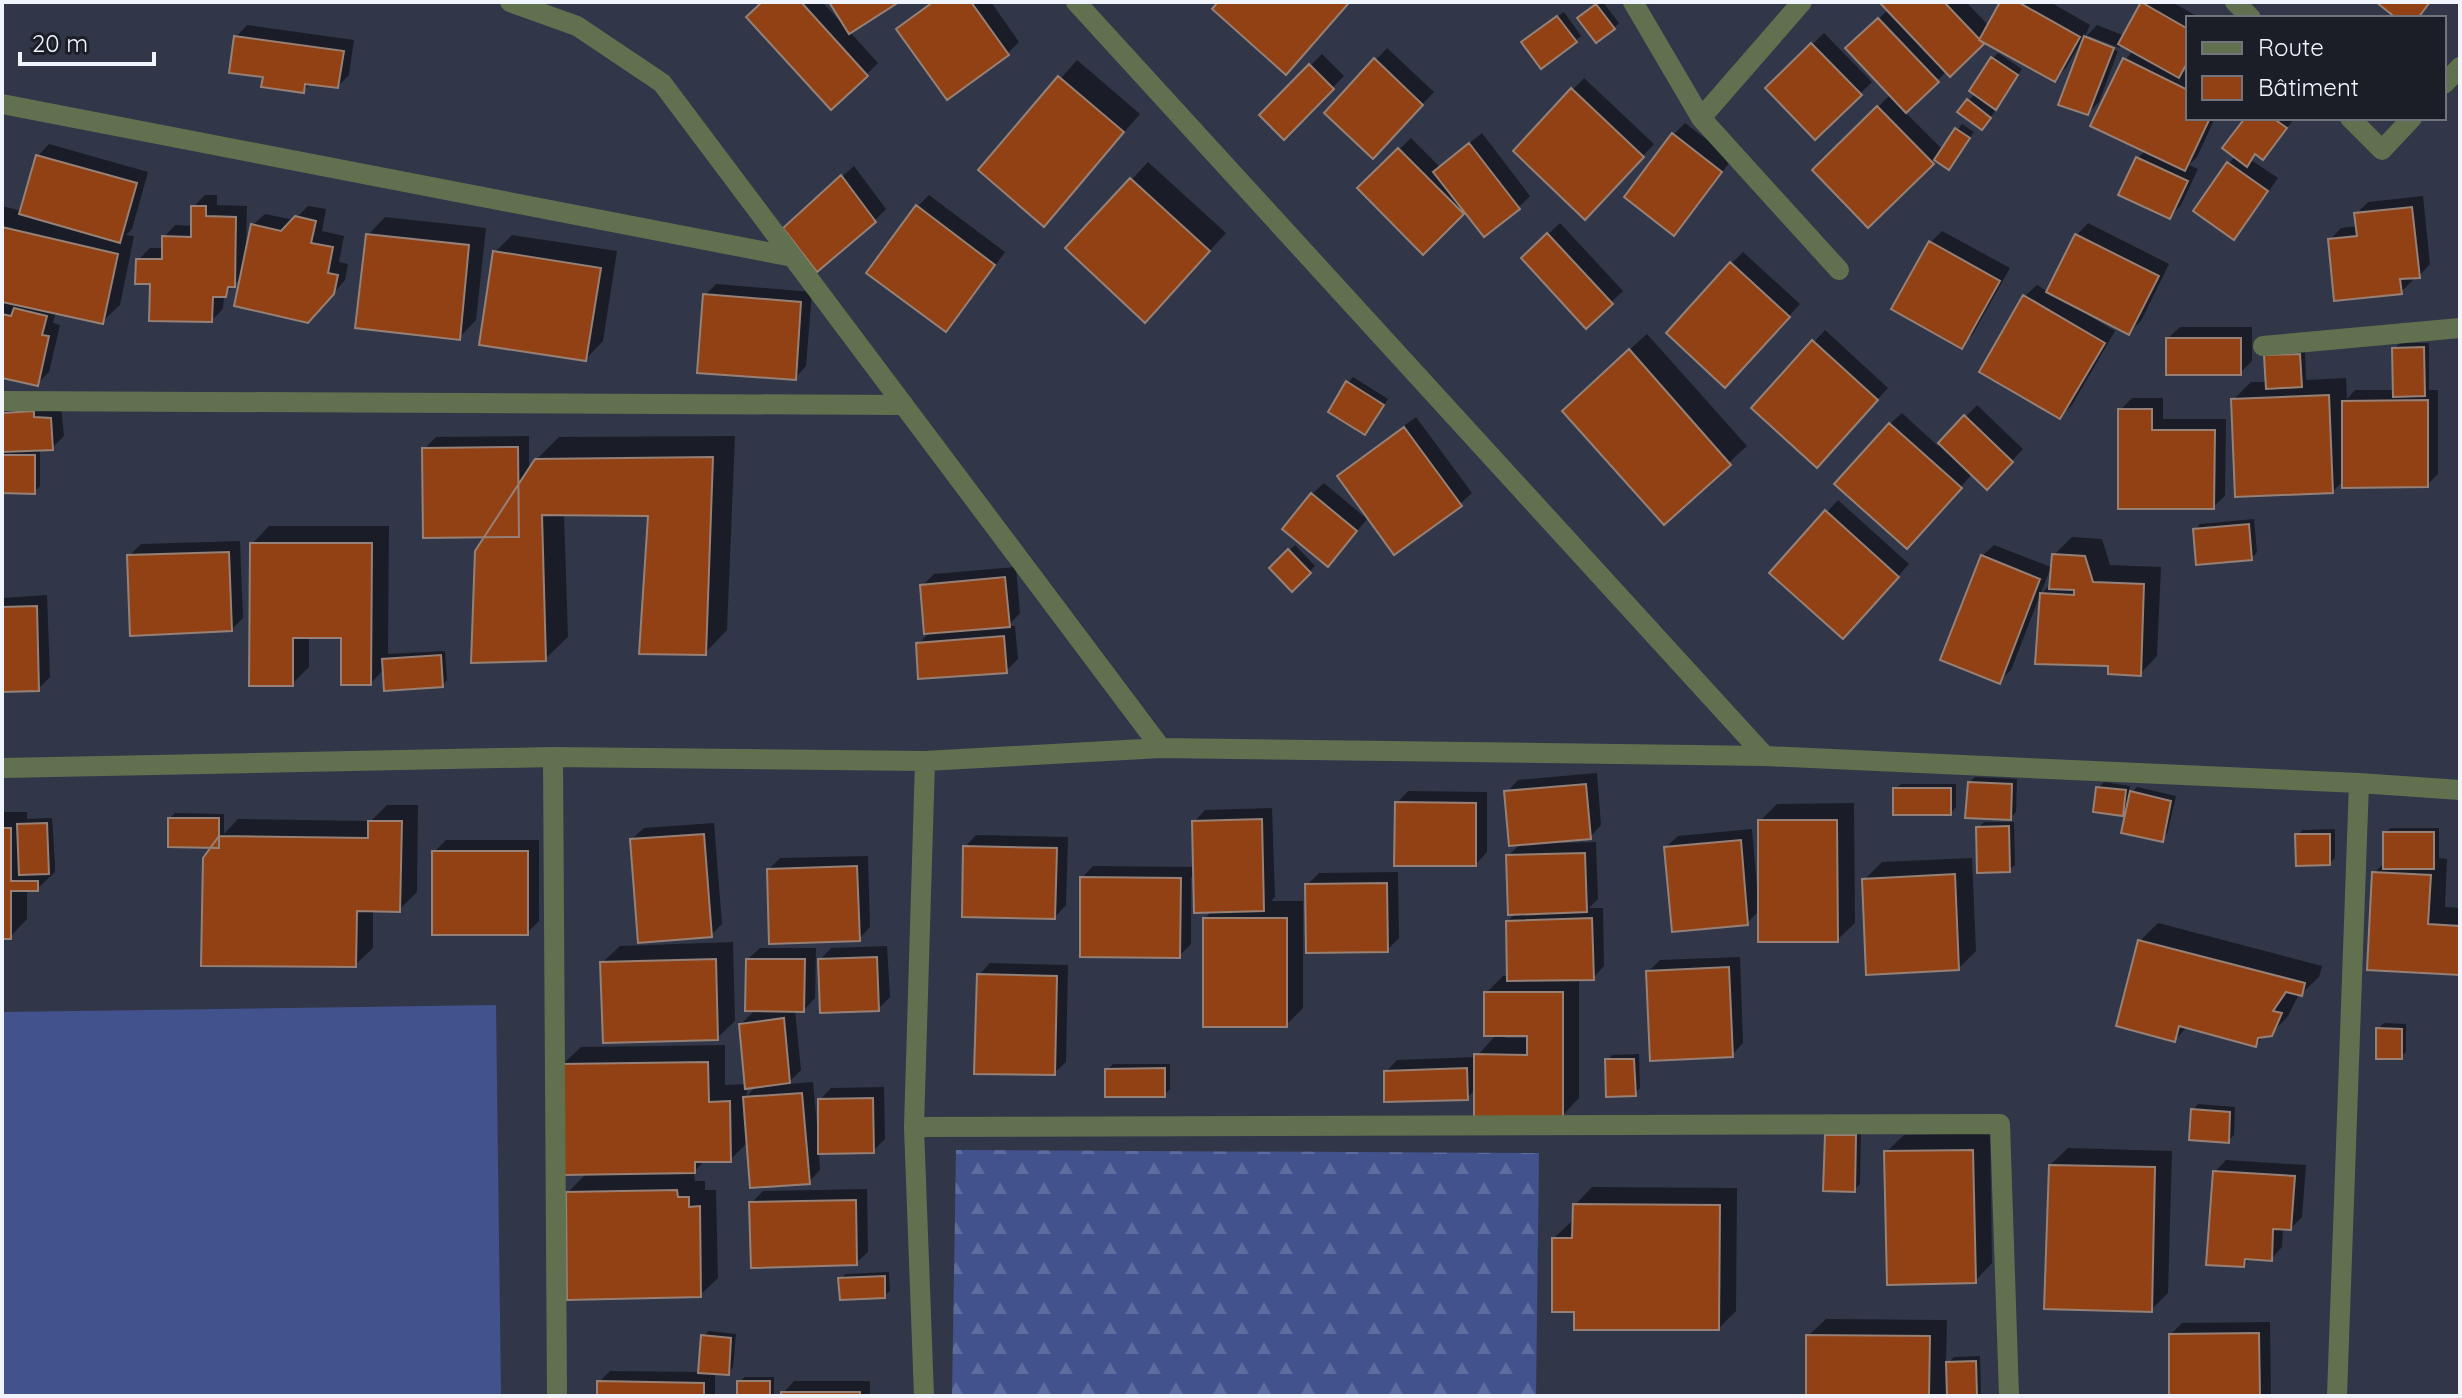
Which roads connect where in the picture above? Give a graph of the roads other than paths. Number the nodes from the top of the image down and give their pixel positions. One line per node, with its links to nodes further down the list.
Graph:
1 (510, 2): 11 (street)
2 (1076, 2): 18 (street)
3 (1633, 2): 8 (street)
4 (1802, 2): 8 (street)
5 (2460, 67): 6 (street)
6 (2446, 82)
7 (2, 104): 11 (street)
8 (1701, 118): 12 (street)
9 (2352, 120): 10 (street)
10 (2410, 120)
11 (793, 257): 16 (street)
12 (1839, 270)
13 (2460, 328): 14 (street)
14 (2263, 346)
15 (2, 401): 16 (street)
16 (904, 405): 17 (street)
17 (1161, 748): 18 (street); 20 (street)
18 (1765, 756): 22 (street)
19 (553, 757): 20 (street); 21 (street); 25 (street)
20 (925, 761): 24 (street)
21 (2, 768)
22 (2359, 783): 23 (street); 28 (street)
23 (2460, 790)
24 (914, 1127): 26 (street); 27 (street)
25 (557, 1396)
26 (924, 1396)
27 (2009, 1396)
28 (2337, 1396)

